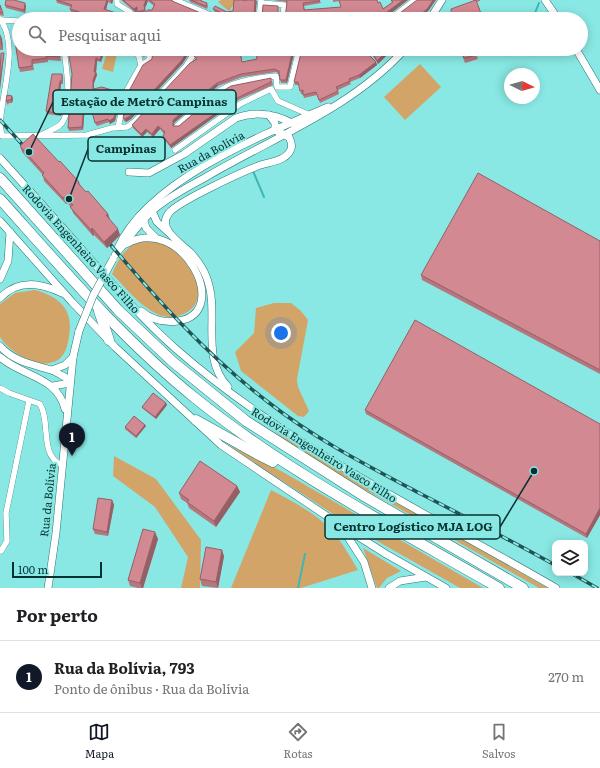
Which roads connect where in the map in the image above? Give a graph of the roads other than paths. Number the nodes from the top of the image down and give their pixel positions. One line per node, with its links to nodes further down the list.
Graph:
1 (117, 0): 7 (street)
2 (175, 0): 8 (street)
3 (416, 0): 11 (street)
4 (442, 0): 12 (main road)
5 (545, 0): 13 (main road)
6 (261, 1): 9 (street); 10 (street)
7 (130, 12)
8 (203, 12)
9 (260, 12)
10 (283, 12)
11 (400, 12)
12 (434, 12)
13 (553, 12)
14 (1, 19): 15 (street); 29 (street)
15 (12, 20)
16 (65, 56): 35 (street)
17 (139, 56): 23 (street)
18 (149, 56): 23 (street)
19 (192, 56): 31 (street)
20 (297, 56): 30 (street)
21 (399, 56): 25 (main road, Rua da Bolívia)
22 (580, 56): 24 (main road)
23 (141, 65): 31 (street)
24 (600, 90)
25 (343, 100): 26 (main road, Rua da Bolívia); 32 (main road, Rua da Bolívia)
26 (310, 115): 28 (main road, Rua da Bolívia); 36 (street)
27 (269, 116): 28 (main road); 33 (main road); 38 (main road)
28 (292, 123): 32 (main road); 33 (main road, Rua da Bolívia)
29 (0, 125): 35 (street)
30 (177, 126)
31 (118, 127): 35 (street)
32 (299, 127): 34 (main road, Rua da Bolívia)
33 (275, 130): 34 (main road); 42 (main road, Rua da Bolívia)
34 (286, 134): 41 (main road, Rua da Bolívia); 46 (main road)
35 (39, 137)
36 (175, 150)
37 (0, 158): 55 (main road)
38 (129, 172)
39 (0, 178): 79 (highway, Rodovia Engenheiro Vasco Filho)
40 (0, 199): 56 (highway)
41 (152, 211): 43 (main road, Rua da Bolívia); 46 (main road)
42 (143, 213): 43 (main road); 49 (main road, Rua da Bolívia)
43 (143, 220): 47 (main road); 48 (main road, Rua da Bolívia)
44 (0, 221): 45 (main road)
45 (10, 232): 50 (main road); 53 (main road)
46 (172, 236): 66 (main road)
47 (155, 237): 48 (main road); 55 (main road)
48 (123, 246): 49 (main road, Rua da Bolívia)
49 (114, 257): 60 (main road, Rua da Bolívia, bridge)
50 (8, 261): 51 (street); 52 (main road)
51 (0, 270)
52 (0, 279)
53 (65, 295): 54 (main road); 57 (main road)
54 (0, 298)
55 (131, 304): 66 (main road)
56 (98, 307): 57 (highway); 70 (highway)
57 (109, 340): 68 (main road)
58 (0, 346): 61 (main road)
59 (0, 357): 63 (main road)
60 (73, 357): 61 (main road); 62 (main road, Rua da Bolívia)
61 (52, 370): 62 (main road)
62 (70, 382): 63 (main road); 67 (main road, Rua da Bolívia)
63 (53, 386): 67 (main road)
64 (0, 388): 65 (street)
65 (29, 401): 69 (street); 72 (street)
66 (247, 405): 80 (main road)
67 (67, 419): 69 (main road, Rua da Bolívia)
68 (196, 420): 70 (highway); 71 (main road)
69 (62, 464): 74 (main road, Rua da Bolívia)
70 (305, 477): 78 (highway)
71 (340, 525): 73 (main road); 75 (main road)
72 (1, 551)
73 (427, 577): 76 (main road); 77 (main road)
74 (48, 588)
75 (372, 588)
76 (389, 588)
77 (446, 588)
78 (499, 588)
79 (523, 588)
80 (556, 588)

